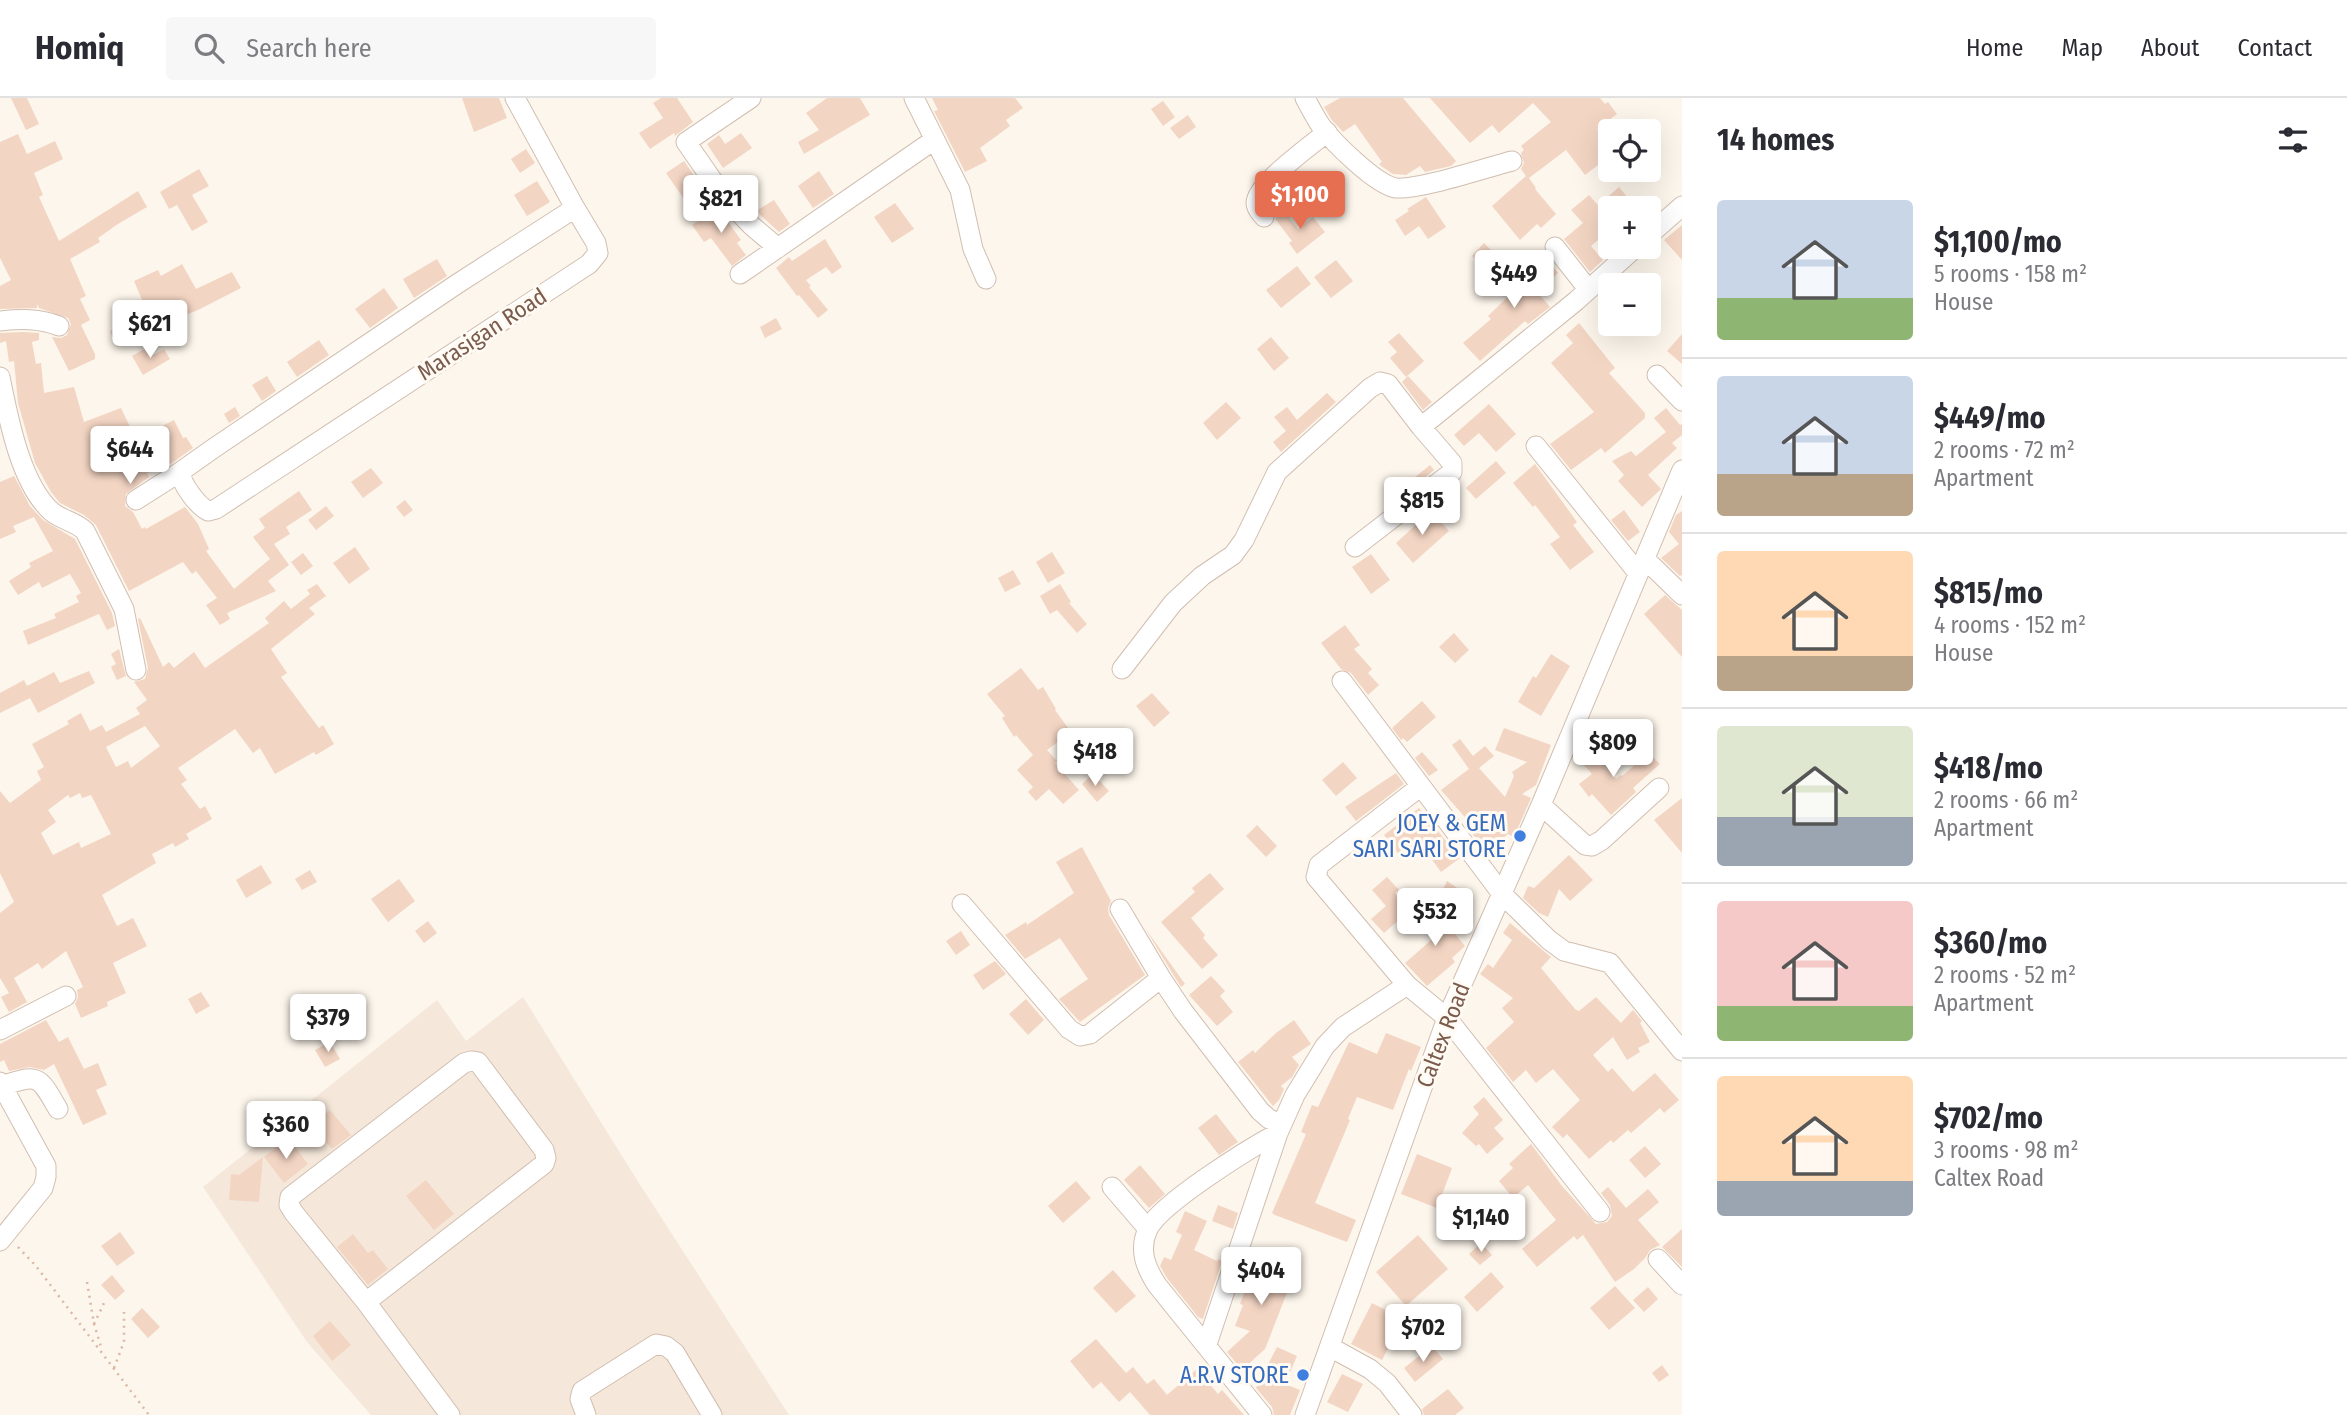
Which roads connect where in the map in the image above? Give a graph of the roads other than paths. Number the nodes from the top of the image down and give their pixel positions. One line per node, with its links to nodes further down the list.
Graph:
1 (515, 98): 9 (street, Marasigan Road)
2 (751, 98): 13 (street)
3 (915, 98): 6 (street)
4 (1304, 98): 5 (street)
5 (1327, 132): 7 (street); 10 (street)
6 (934, 140): 13 (street); 16 (street)
7 (1512, 161)
8 (1682, 206): 11 (street)
9 (575, 208): 26 (street); 26 (street, Marasigan Road)
10 (1264, 217)
11 (1661, 225)
12 (1555, 247): 17 (street)
13 (779, 248): 15 (street)
14 (1622, 259): 17 (street)
15 (740, 274)
16 (986, 279)
17 (1588, 289): 23 (street)
18 (0, 321): 19 (street)
19 (58, 326)
20 (1657, 375): 22 (street)
21 (0, 377): 32 (street)
22 (1682, 401)
23 (1420, 426): 28 (street); 31 (street)
24 (1536, 446): 29 (street)
25 (1682, 470): 29 (street, Caltex Road)
26 (180, 472): 27 (street)
27 (136, 499)
28 (1355, 547)
29 (1642, 566): 30 (street); 36 (street, Caltex Road)
30 (1682, 595)
31 (1122, 669)
32 (136, 670)
33 (1342, 681): 34 (street)
34 (1421, 786): 37 (street); 41 (street)
35 (1659, 788): 36 (street)
36 (1541, 805): 37 (street, Caltex Road)
37 (1502, 894): 43 (street, Caltex Road); 45 (street)
38 (962, 904): 40 (street)
39 (1120, 909): 40 (street)
40 (1161, 978): 48 (street)
41 (1407, 985): 43 (street); 48 (street)
42 (66, 996): 44 (street)
43 (1447, 1018): 50 (street); 57 (street, Caltex Road)
44 (0, 1030)
45 (1682, 1051)
46 (1, 1084): 47 (street); 52 (street)
47 (58, 1109)
48 (1280, 1128): 51 (street); 56 (street)
49 (1112, 1187): 51 (street)
50 (1600, 1212)
51 (1148, 1228): 56 (street)
52 (3, 1237)
53 (1658, 1259): 54 (street)
54 (1682, 1285)
55 (366, 1302): 55 (street); 58 (street)
56 (1207, 1344): 61 (street)
57 (1330, 1347): 62 (street, Caltex Road); 63 (street)
58 (450, 1415)
59 (586, 1415): 60 (street)
60 (712, 1415)
61 (1262, 1415)
62 (1305, 1415)
63 (1412, 1415)

